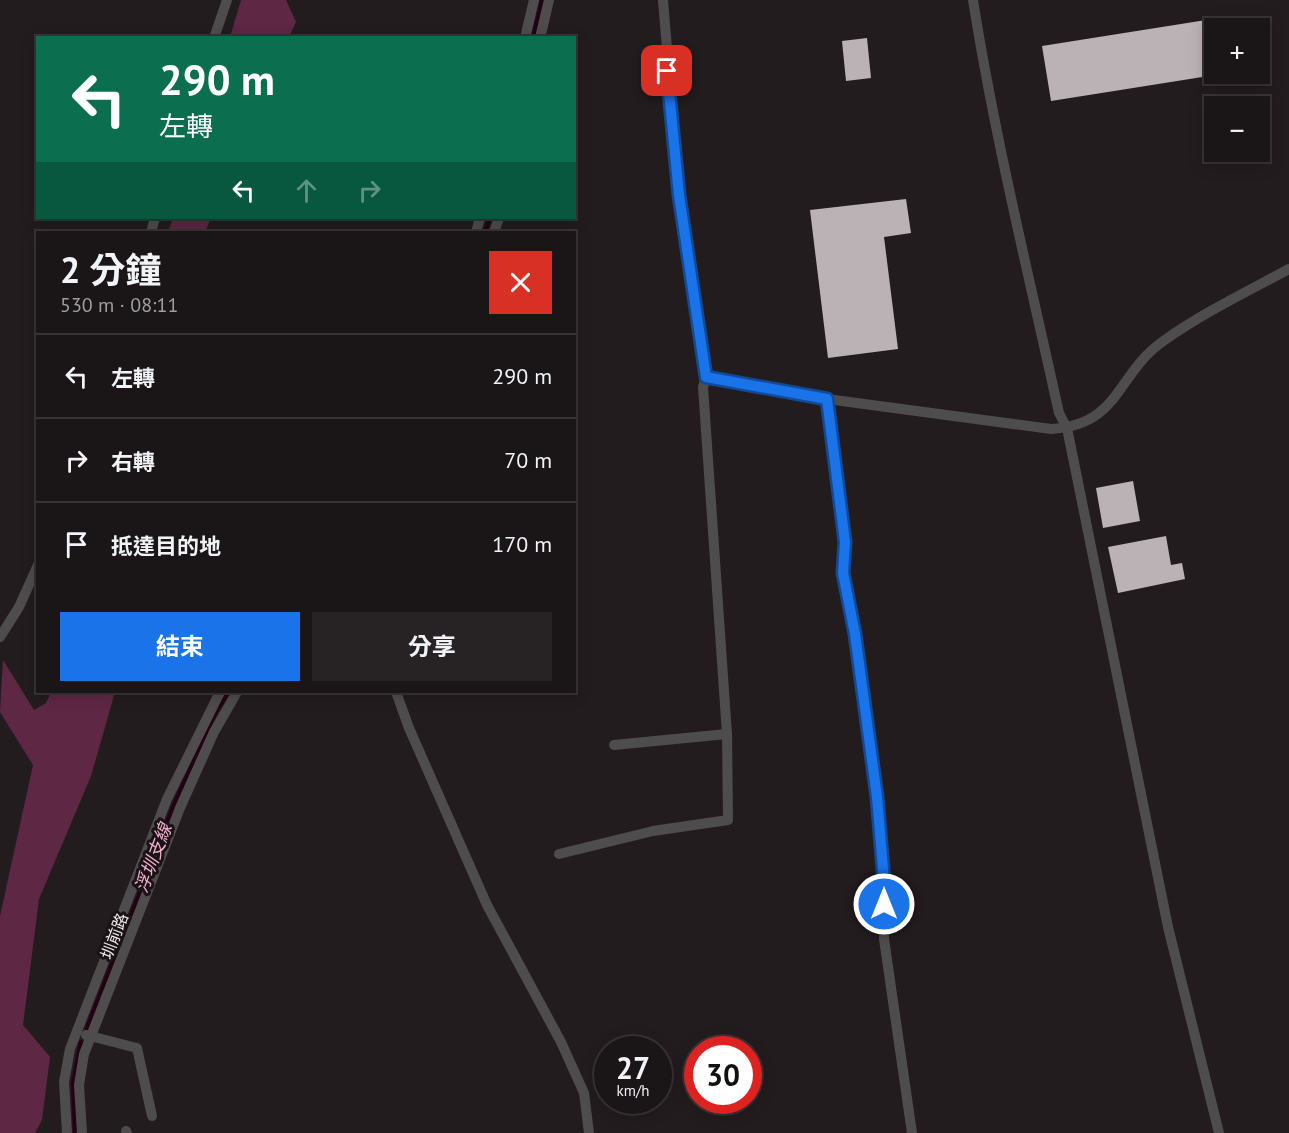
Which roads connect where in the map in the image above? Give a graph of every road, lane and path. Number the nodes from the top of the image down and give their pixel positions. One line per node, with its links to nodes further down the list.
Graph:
1 (227, 0): 6 (street)
2 (534, 0): 7 (street)
3 (549, 0): 8 (street)
4 (663, 0): 10 (street)
5 (973, 0): 12 (street)
6 (215, 36)
7 (525, 36)
8 (540, 36)
9 (1289, 269): 12 (street)
10 (706, 377): 11 (street); 18 (street)
11 (827, 399): 12 (street); 27 (street)
12 (1067, 428): 28 (street)
13 (36, 569): 14 (street)
14 (0, 637)
15 (220, 693): 21 (street, 圳前路)
16 (236, 693): 22 (street, 圳前路)
17 (396, 693): 26 (street)
18 (727, 734): 19 (street); 20 (street)
19 (614, 746)
20 (559, 854)
21 (76, 1033): 22 (street); 24 (street, 圳前路)
22 (91, 1036): 23 (street); 25 (street, 圳前路)
23 (152, 1116)
24 (68, 1133)
25 (82, 1133)
26 (589, 1133)
27 (912, 1133)
28 (1219, 1133)

